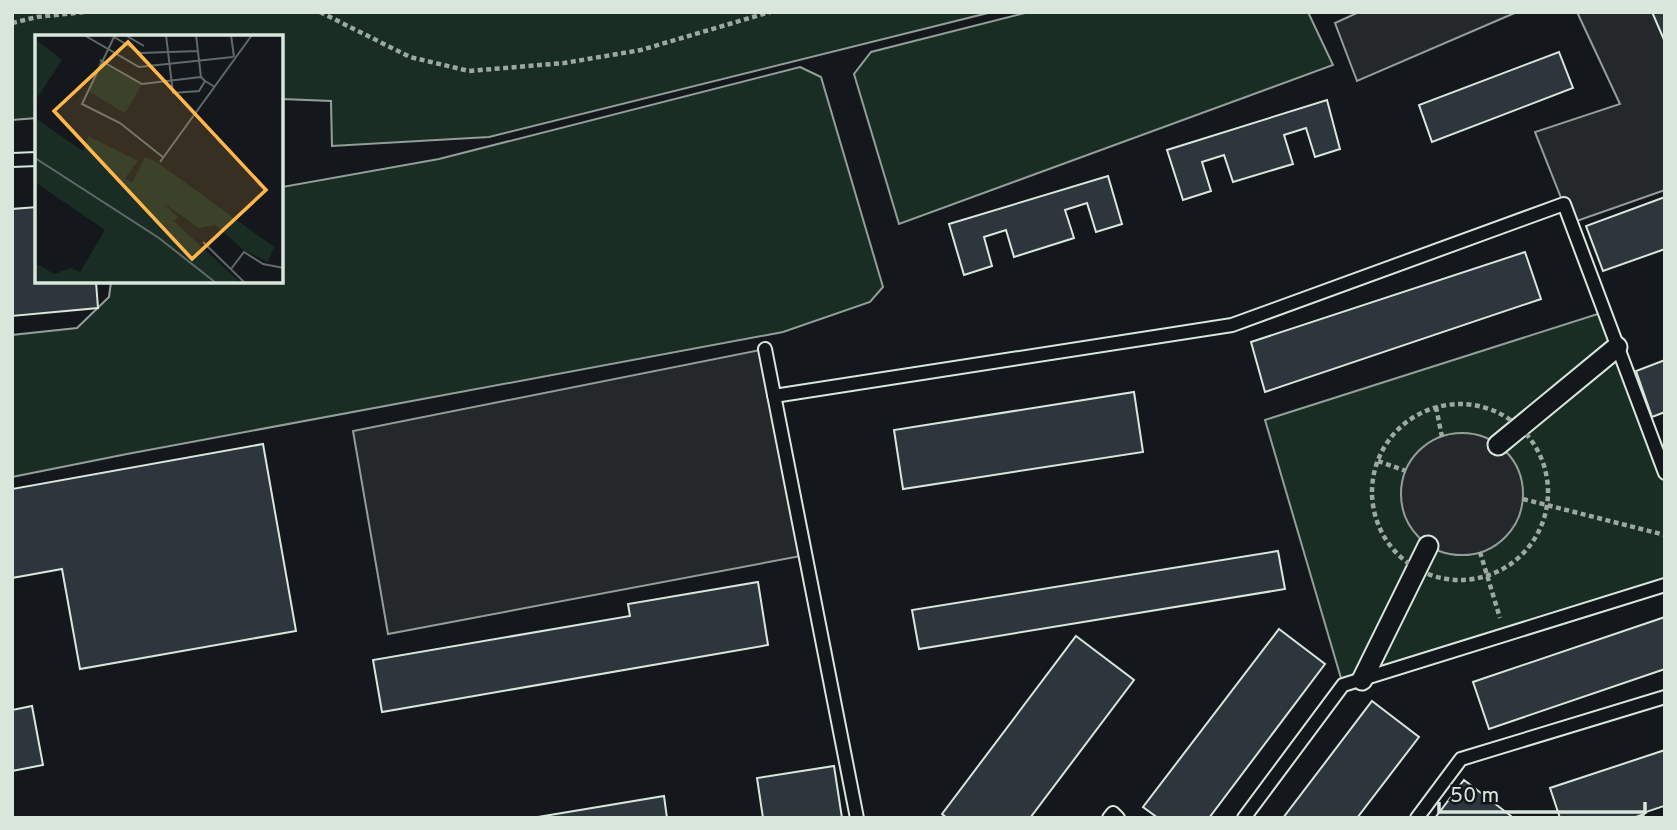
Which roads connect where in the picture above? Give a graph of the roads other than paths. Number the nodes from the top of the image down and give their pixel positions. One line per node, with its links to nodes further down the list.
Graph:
1 (35, 159): 2 (lane)
2 (12, 160)
3 (1617, 347): 5 (lane); 6 (street); 7 (lane)
4 (765, 349): 13 (lane)
5 (774, 396)
6 (1498, 445)
7 (1665, 473)
8 (1428, 546): 10 (street)
9 (1665, 585): 10 (lane)
10 (1362, 680): 16 (lane)
11 (1665, 697): 17 (lane)
12 (1665, 813): 18 (lane)
13 (857, 818)
14 (1110, 818): 15 (lane)
15 (1118, 818)
16 (1244, 818)
17 (1417, 818)
18 (1650, 818)

